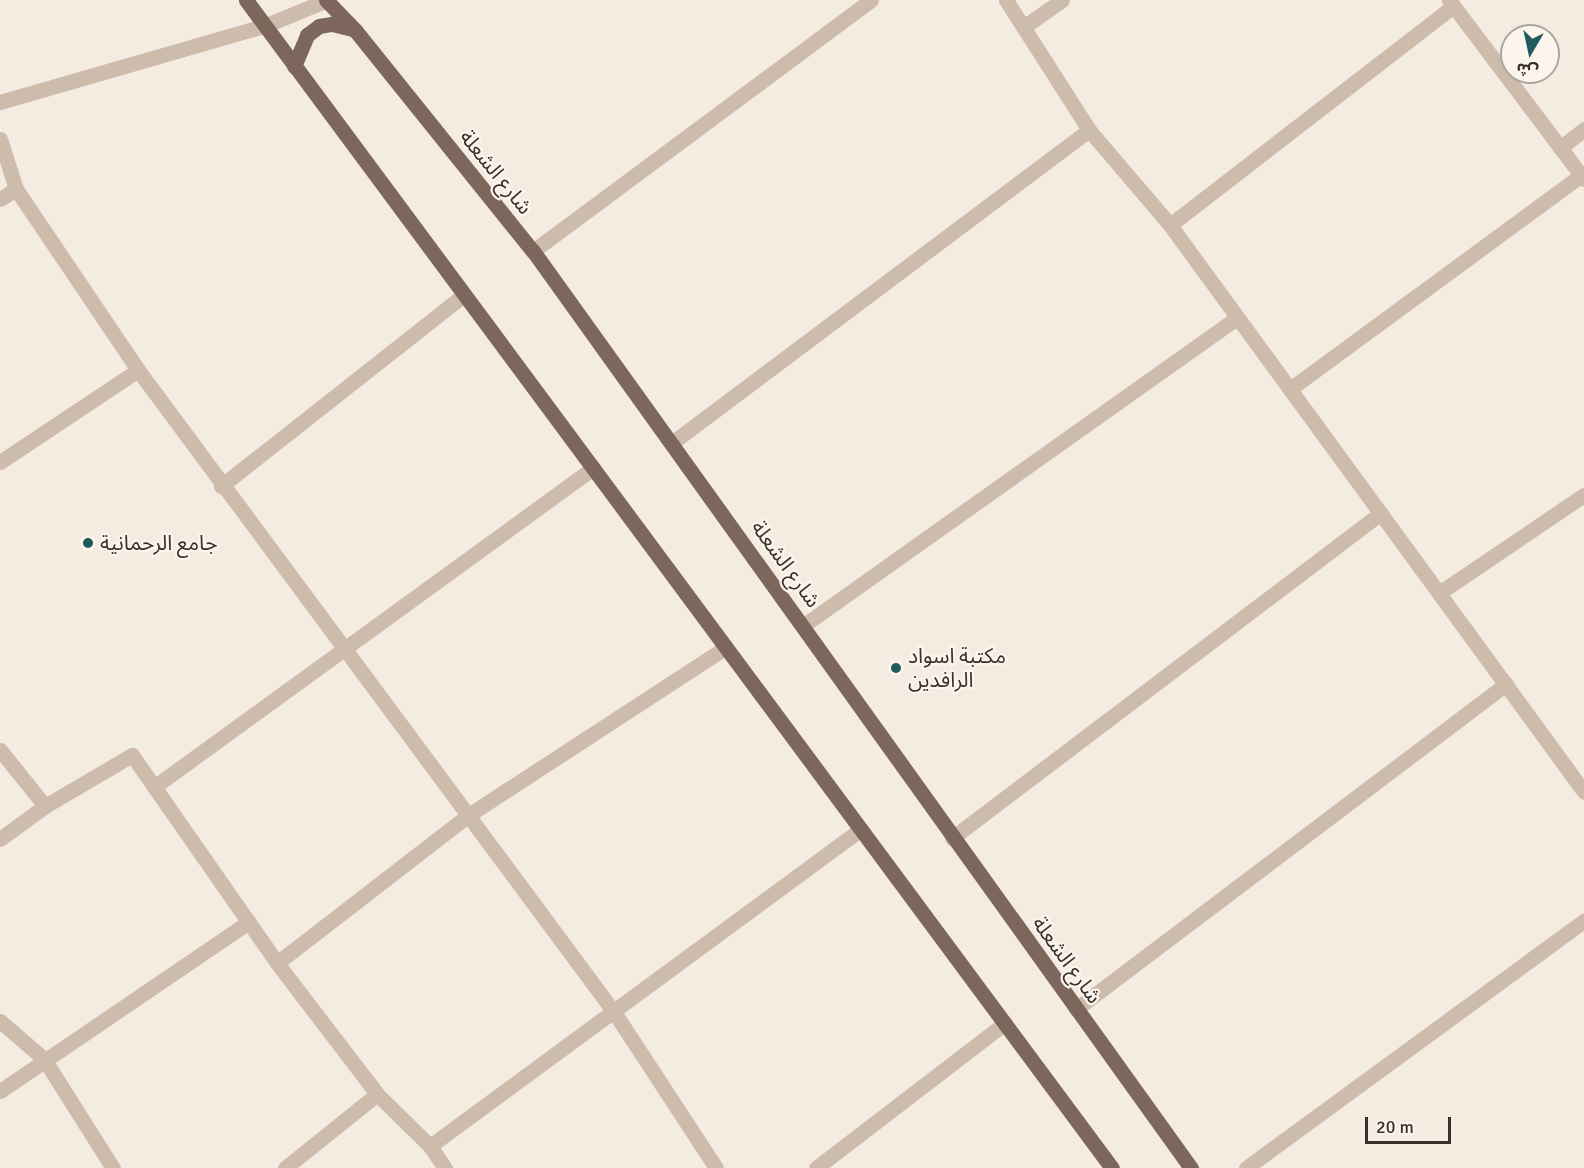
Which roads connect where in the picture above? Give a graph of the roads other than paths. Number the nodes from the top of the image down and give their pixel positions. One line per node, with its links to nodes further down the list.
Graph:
1 (246, 0): 7 (main road)
2 (326, 0): 7 (street); 9 (main road, شارع الشعلة)
3 (871, 0): 20 (street)
4 (1006, 0): 8 (street)
5 (1062, 0): 8 (street)
6 (1451, 3): 15 (street); 19 (street)
7 (264, 26): 10 (main road); 11 (street)
8 (1025, 26): 13 (street)
9 (355, 30): 10 (main road); 20 (main road, شارع الشعلة)
10 (294, 66): 21 (main road)
11 (0, 102)
12 (1584, 129): 15 (street)
13 (1089, 130): 19 (street); 25 (street)
14 (0, 139): 17 (street)
15 (1560, 148): 16 (street)
16 (1582, 177): 24 (street)
17 (16, 189): 18 (street); 23 (street)
18 (0, 199)
19 (1170, 225): 22 (street)
20 (533, 251): 25 (main road, شارع الشعلة)
21 (465, 295): 27 (main road); 28 (street)
22 (1235, 319): 24 (street); 32 (street)
23 (138, 370): 26 (street); 28 (street)
24 (1290, 389): 30 (street)
25 (673, 442): 32 (main road, شارع الشعلة)
26 (0, 462)
27 (593, 468): 33 (main road); 34 (street)
28 (221, 486): 34 (street)
29 (1584, 495): 31 (street)
30 (1381, 513): 31 (street); 42 (street)
31 (1439, 593): 35 (street)
32 (804, 625): 42 (main road, شارع الشعلة)
33 (726, 647): 40 (street); 41 (main road)
34 (345, 652): 37 (street); 40 (street)
35 (1506, 684): 38 (street); 47 (street)
36 (0, 750): 39 (street)
37 (154, 788): 39 (street); 45 (street)
38 (1584, 790)
39 (45, 806): 43 (street)
40 (467, 816): 46 (street); 48 (street)
41 (861, 829): 48 (street); 50 (main road)
42 (952, 838): 47 (main road, شارع الشعلة)
43 (0, 839)
44 (1584, 921): 62 (street)
45 (249, 922): 46 (street); 51 (street)
46 (277, 963): 53 (street)
47 (1076, 1009): 61 (main road, شارع الشعلة)
48 (614, 1012): 54 (street); 58 (street)
49 (0, 1021): 51 (street)
50 (1005, 1023): 59 (street); 60 (main road)
51 (44, 1059): 52 (street); 55 (street)
52 (0, 1090)
53 (377, 1094): 54 (street); 56 (street)
54 (430, 1146): 57 (street)
55 (113, 1168)
56 (285, 1168)
57 (445, 1168)
58 (716, 1168)
59 (816, 1168)
60 (1112, 1168)
61 (1191, 1168)
62 (1246, 1168)

